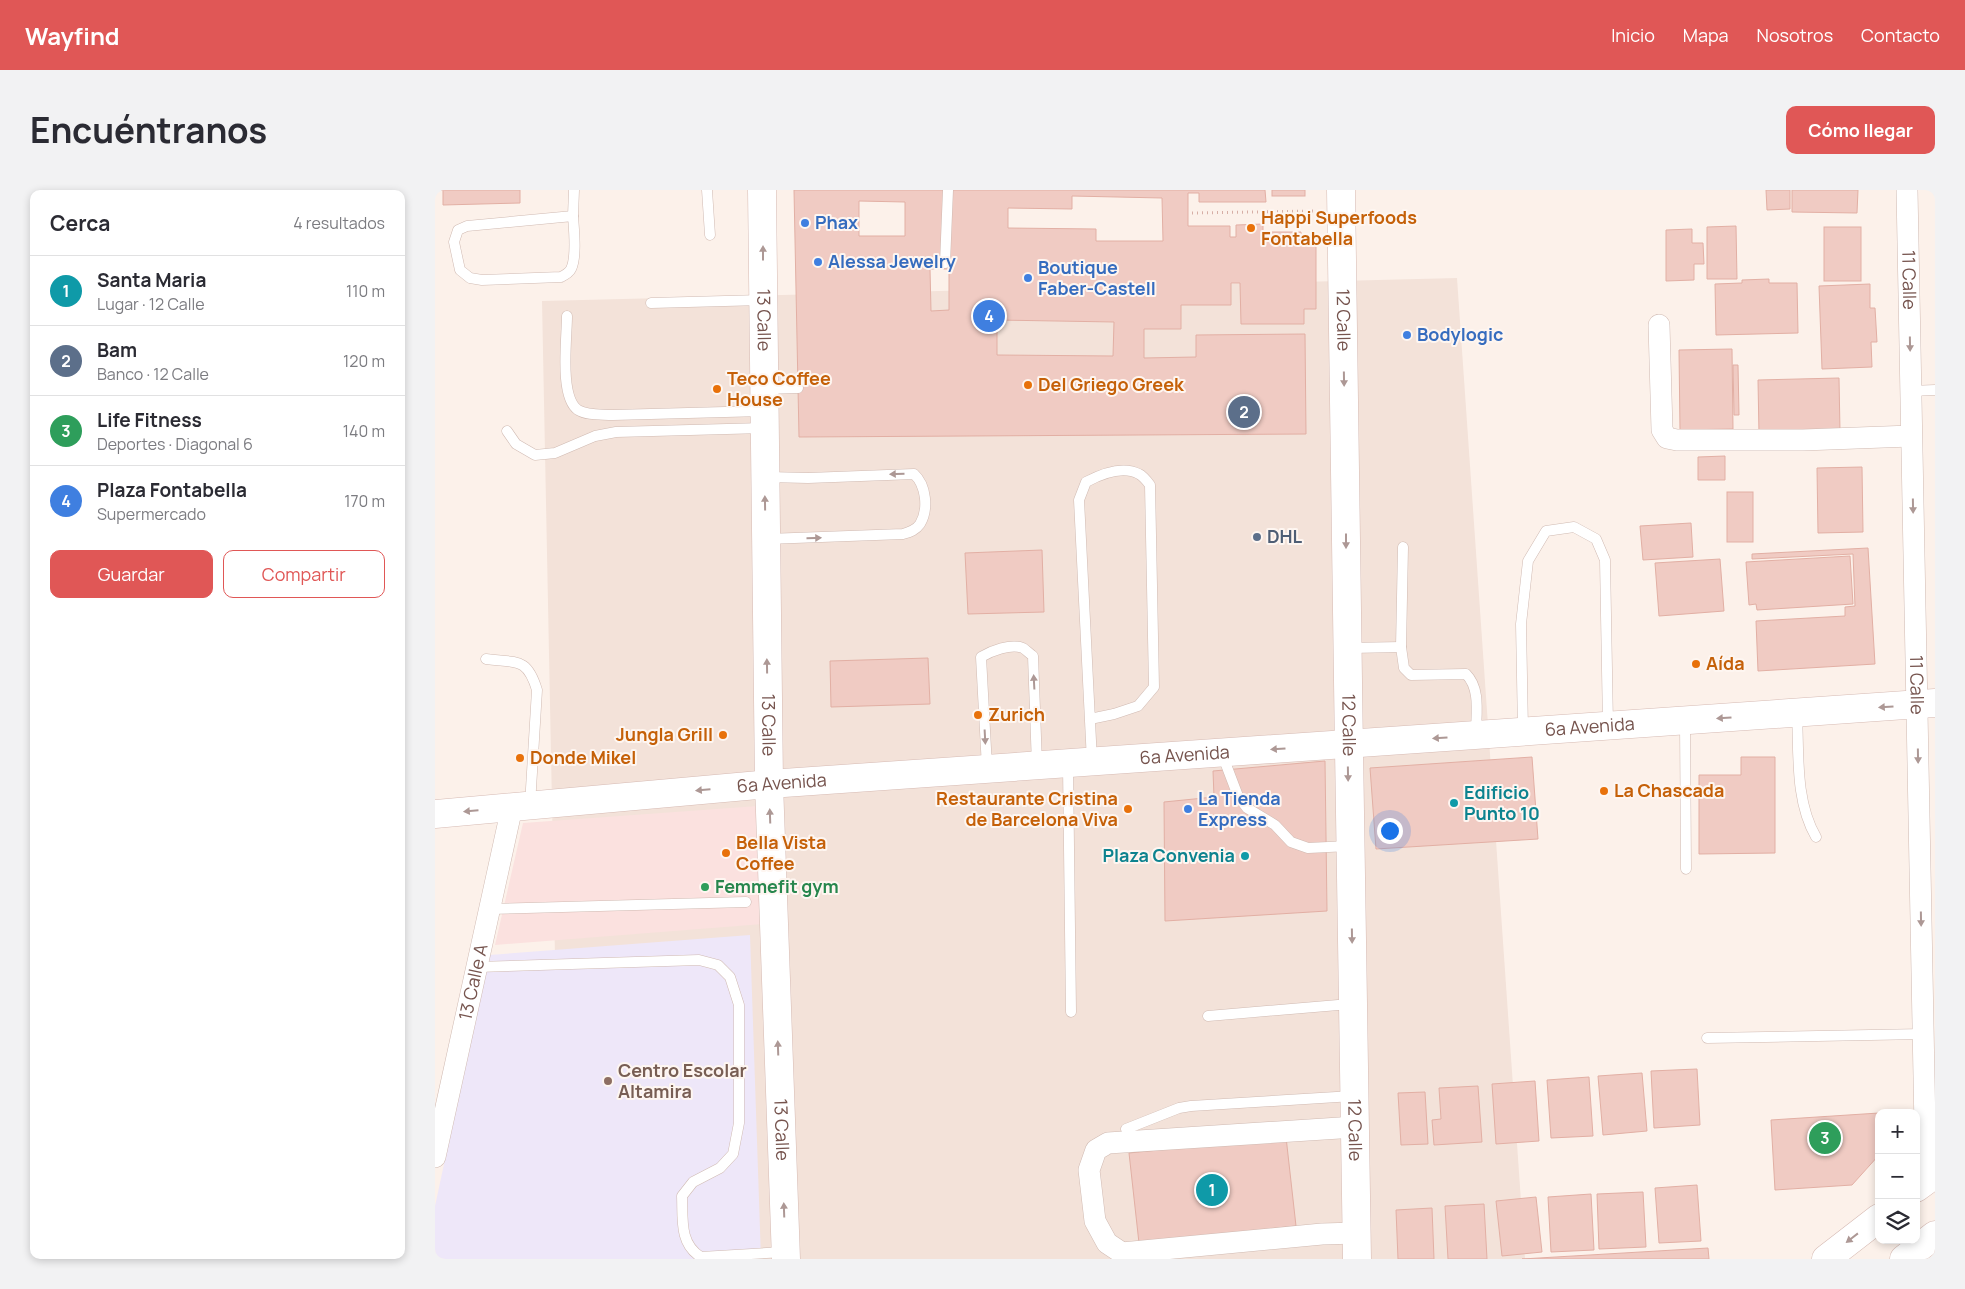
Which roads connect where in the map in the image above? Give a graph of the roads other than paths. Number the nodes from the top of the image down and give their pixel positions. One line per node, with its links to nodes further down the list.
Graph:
1 (574, 190): 7 (lane)
2 (707, 190): 8 (lane)
3 (762, 190): 10 (street, 13 Calle, one-way to 3)
4 (948, 190): 9 (lane)
5 (1341, 190): 24 (street, 12 Calle, one-way to 24)
6 (1907, 190): 16 (street, 11 Calle, one-way to 16)
7 (573, 216): 7 (lane)
8 (710, 235)
9 (945, 263)
10 (763, 300): 11 (lane); 17 (street, 13 Calle)
11 (651, 303)
12 (567, 316): 17 (lane)
13 (1659, 325): 19 (street)
14 (798, 388): 17 (lane)
15 (1935, 390): 16 (lane)
16 (1911, 391): 19 (street, 11 Calle)
17 (764, 409): 18 (lane); 20 (street, 13 Calle)
18 (507, 431)
19 (1911, 436): 26 (street, 11 Calle, one-way to 26)
20 (765, 477): 21 (street, 13 Calle, one-way to 20); 21 (lane, one-way to 20)
21 (766, 539): 38 (street, 13 Calle, one-way to 21)
22 (1403, 547): 23 (lane)
23 (1401, 647): 24 (lane); 32 (lane)
24 (1347, 648): 33 (street, 12 Calle)
25 (486, 660): 39 (lane)
26 (1926, 704): 27 (street, 6a Avenida, one-way to 27); 50 (street, 11 Calle, one-way to 50)
27 (1797, 713): 29 (street, 6a Avenida, one-way to 29); 41 (lane)
28 (1090, 720): 28 (lane); 35 (lane)
29 (1685, 721): 30 (street, 6a Avenida); 43 (lane)
30 (1608, 726): 31 (street, 6a Avenida); 31 (lane)
31 (1523, 732): 32 (street, 6a Avenida)
32 (1475, 735): 33 (street, 6a Avenida, one-way to 33)
33 (1348, 744): 34 (street, 6a Avenida, one-way to 34); 42 (street, 12 Calle, one-way to 42)
34 (1222, 753): 35 (street, 6a Avenida); 42 (lane)
35 (1080, 763): 36 (street, 6a Avenida); 48 (lane)
36 (1037, 766): 37 (street, 6a Avenida); 37 (lane, one-way to 37)
37 (988, 769): 38 (street, 6a Avenida)
38 (769, 784): 39 (street, 6a Avenida, one-way to 39); 60 (street, 13 Calle, one-way to 38)
39 (521, 806): 40 (street, 6a Avenida, one-way to 40); 45 (street, 13 Calle A)
40 (435, 814)
41 (1815, 837)
42 (1350, 846): 47 (street, 12 Calle, one-way to 47)
43 (1686, 869)
44 (746, 902): 45 (lane)
45 (489, 909): 46 (street, 13 Calle A)
46 (477, 968): 55 (street, 13 Calle A); 60 (lane)
47 (1354, 1003): 49 (lane); 52 (street, 12 Calle)
48 (1071, 1012)
49 (1208, 1016)
50 (1923, 1034): 51 (lane); 56 (street, 11 Calle)
51 (1707, 1038)
52 (1354, 1096): 53 (street, 12 Calle); 54 (lane)
53 (1355, 1127): 59 (street, 12 Calle); 59 (street)
54 (1126, 1129)
55 (435, 1157)
56 (1926, 1181)
57 (1875, 1221): 61 (street, one-way to 61)
58 (1935, 1235): 62 (street)
59 (1356, 1246)
60 (785, 1256)
61 (1826, 1259)
62 (1904, 1259)

